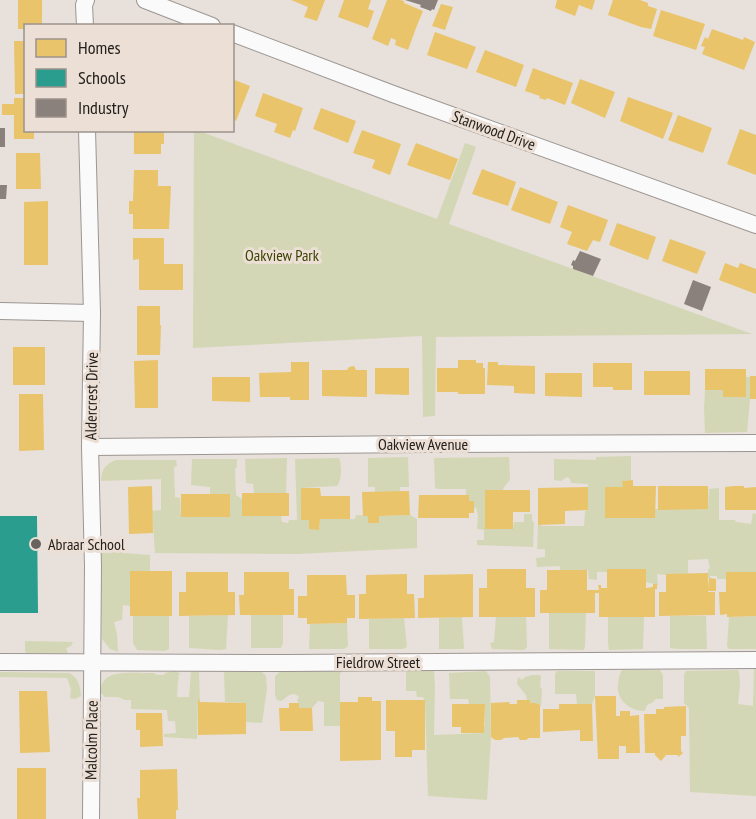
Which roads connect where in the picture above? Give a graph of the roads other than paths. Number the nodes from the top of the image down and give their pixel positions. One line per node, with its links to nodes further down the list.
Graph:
1 (86, 0): 3 (street)
2 (145, 0): 4 (street)
3 (85, 24)
4 (207, 24)
5 (234, 34): 7 (street, Stanwood Drive)
6 (87, 132): 9 (street, Aldercrest Drive)
7 (756, 225)
8 (0, 311): 9 (street)
9 (92, 313): 11 (street, Aldercrest Drive)
10 (756, 443): 11 (street, Oakview Avenue)
11 (90, 447): 14 (street, Aldercrest Drive)
12 (756, 660): 14 (street, Fieldrow Street)
13 (0, 662): 14 (street, Fieldrow Street)
14 (92, 662): 15 (street, Malcolm Place)
15 (90, 819)

